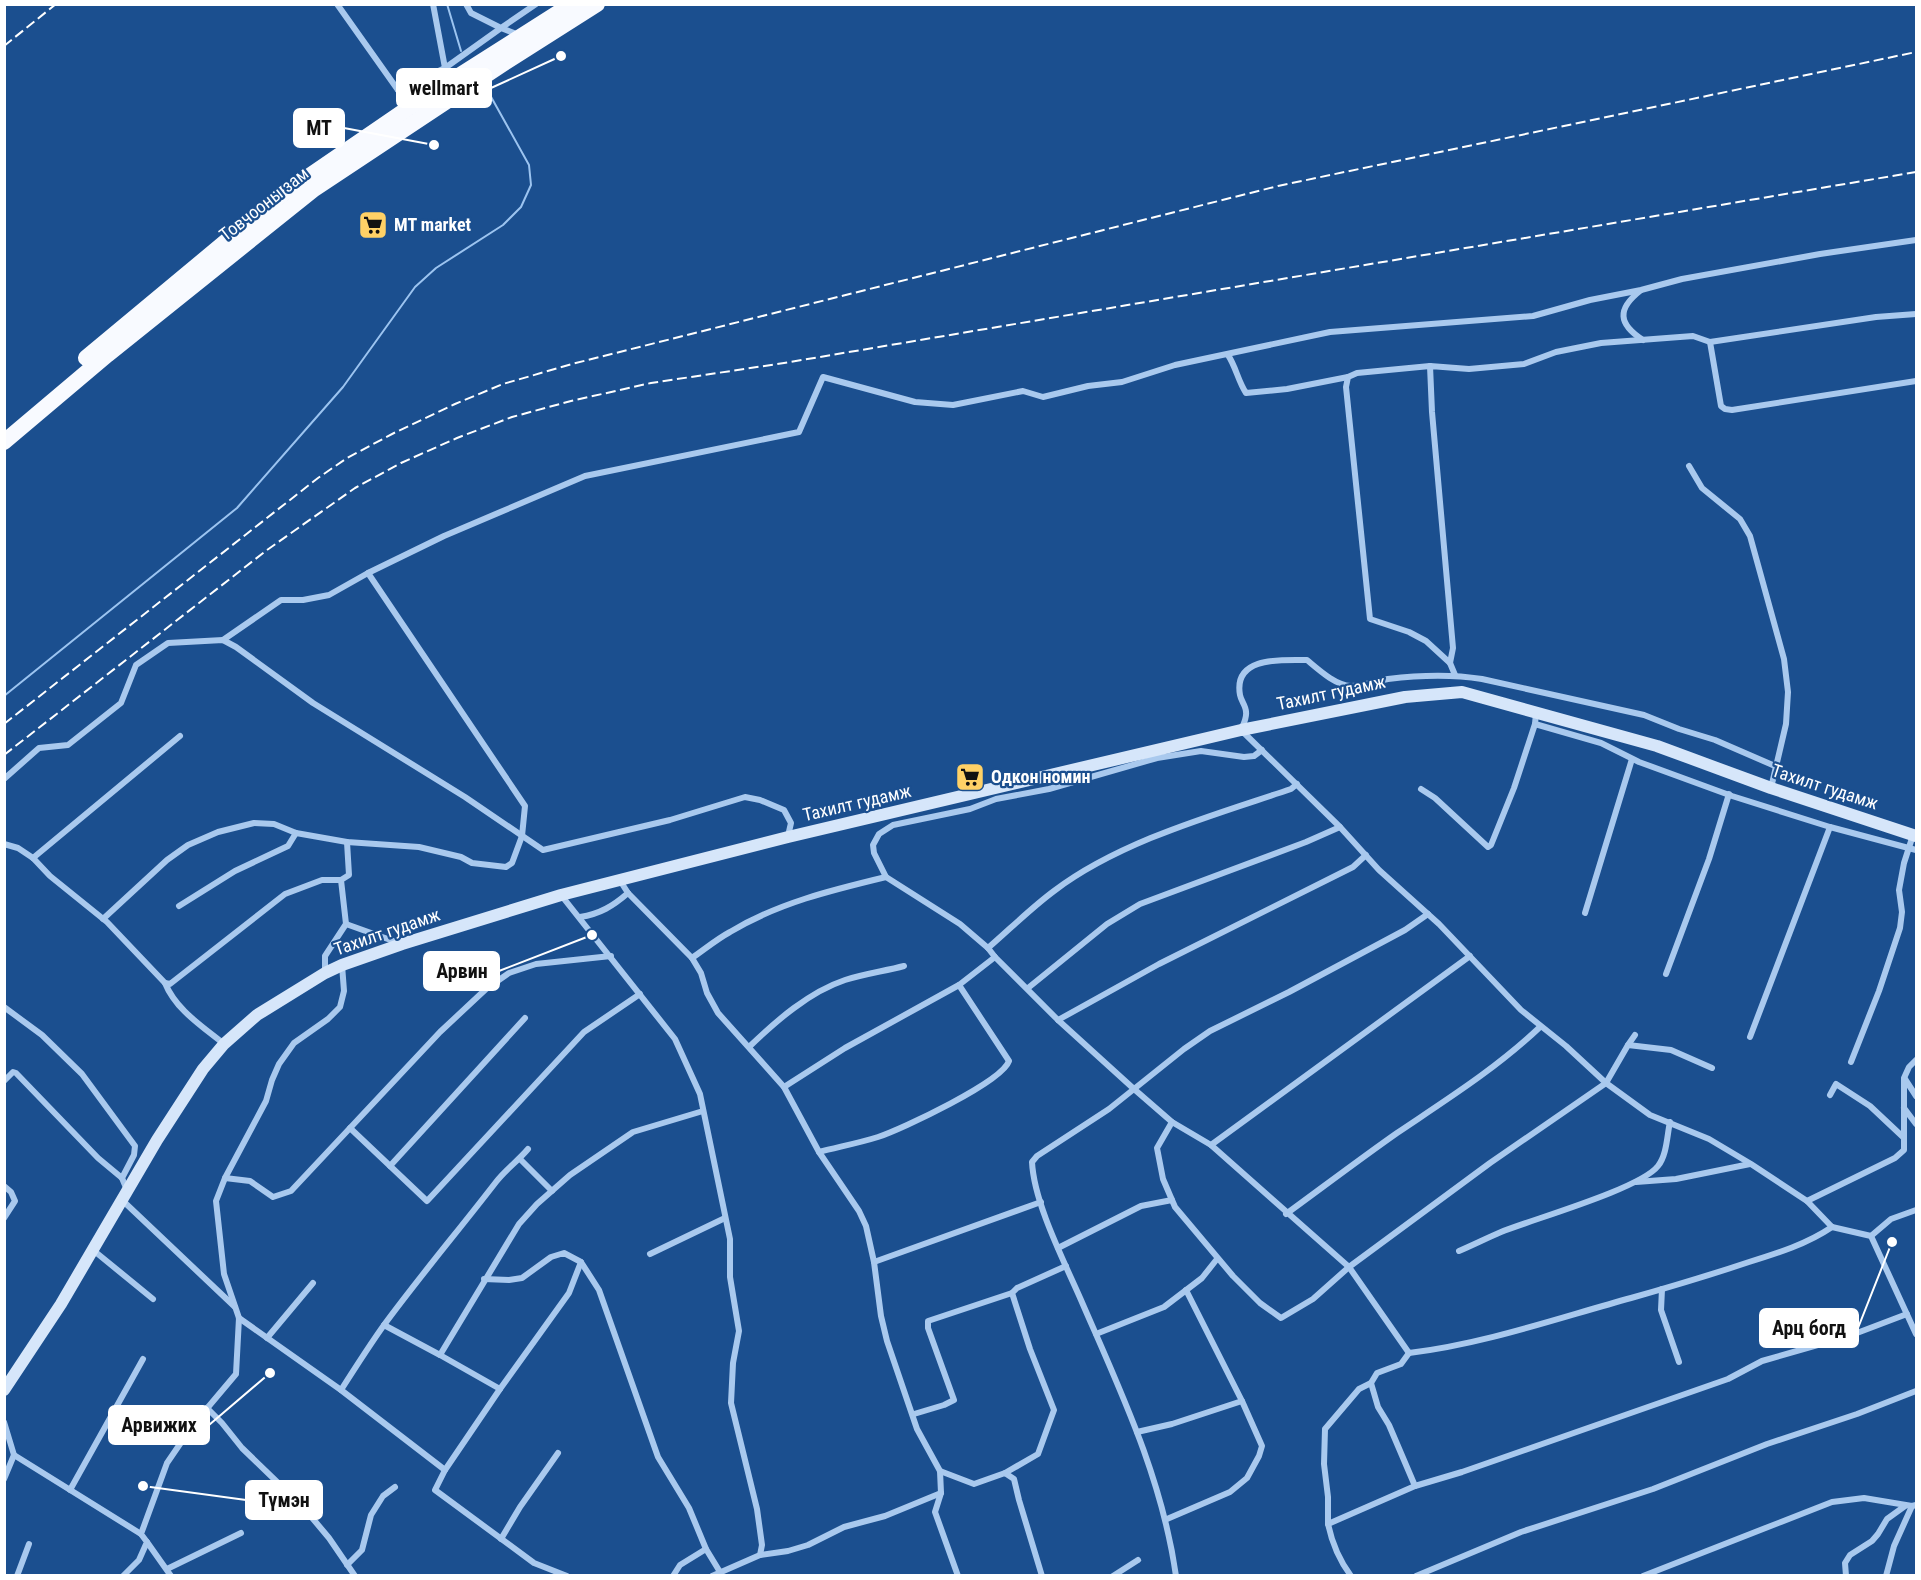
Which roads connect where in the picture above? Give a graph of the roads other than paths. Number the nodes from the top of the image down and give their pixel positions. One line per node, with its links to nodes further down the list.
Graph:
1 (337, 4): 10 (street)
2 (433, 4): 9 (street)
3 (466, 4): 7 (street)
4 (536, 4): 7 (street)
5 (572, 4): 8 (highway, Товчооны зам)
6 (597, 4): 11 (highway, Товчооны зам)
7 (501, 28): 8 (street); 9 (street)
8 (522, 36): 11 (highway, Товчооны зам)
9 (445, 68): 10 (street)
10 (398, 90): 11 (street)
11 (415, 113): 21 (highway, Товчооны зам); 22 (highway, Товчооны зам)
12 (1917, 240): 13 (street)
13 (1641, 290): 15 (street); 17 (street)
14 (1917, 314): 16 (street)
15 (1643, 340): 16 (street); 18 (street)
16 (1710, 342): 20 (street)
17 (1228, 355): 19 (street); 24 (street)
18 (1430, 366): 19 (street); 26 (street)
19 (1348, 377): 26 (street)
20 (1917, 381)
21 (4, 427)
22 (4, 442)
23 (1689, 466): 33 (street)
24 (368, 573): 25 (street); 45 (street)
25 (224, 640): 34 (street); 45 (street)
26 (1450, 663): 27 (street)
27 (1455, 675): 29 (street); 33 (street)
28 (1535, 718): 29 (main road, Тахилт гудамж); 32 (street); 36 (main road, Тахилт гудамж); 37 (street)
29 (1241, 730): 31 (street); 38 (main road, Тахилт гудамж)
30 (180, 736): 52 (street)
31 (1262, 750): 35 (street); 38 (street)
32 (1632, 759): 39 (street); 59 (street)
33 (1775, 766): 36 (street)
34 (4, 779)
35 (1298, 784): 41 (street); 65 (street)
36 (1771, 788): 44 (main road, Тахилт гудамж)
37 (1421, 789)
38 (996, 793): 40 (main road, Тахилт гудамж)
39 (1729, 794): 42 (street); 73 (street)
40 (904, 816): 46 (main road, Тахилт гудамж); 53 (street)
41 (1340, 827): 51 (street); 76 (street)
42 (1830, 827): 49 (street); 83 (street)
43 (296, 833): 47 (street); 58 (street); 62 (street)
44 (1915, 835): 49 (street)
45 (522, 836): 46 (street); 47 (street)
46 (788, 837): 54 (main road, Тахилт гудамж)
47 (347, 842): 55 (street)
48 (4, 844): 52 (street)
49 (1908, 847): 50 (street); 88 (street)
50 (1917, 850)
51 (1366, 855): 60 (street); 80 (street)
52 (33, 858): 62 (street)
53 (886, 877): 65 (street); 69 (street)
54 (619, 879): 56 (street); 57 (main road, Тахилт гудамж)
55 (341, 880): 63 (street); 74 (street)
56 (628, 893): 61 (street); 69 (street)
57 (561, 895): 61 (street); 64 (main road, Тахилт гудамж)
58 (179, 906)
59 (1585, 913)
60 (1428, 914): 67 (street); 94 (street)
61 (580, 917): 66 (street)
62 (103, 919): 74 (street)
63 (346, 924): 64 (street); 72 (street)
64 (402, 944): 70 (main road, Тахилт гудамж)
65 (988, 948): 68 (street)
66 (611, 956): 77 (street); 102 (street)
67 (1470, 956): 81 (street); 104 (street)
68 (995, 957): 75 (street); 76 (street)
69 (692, 958): 86 (street)
70 (342, 965): 72 (main road, Тахилт гудамж); 111 (street)
71 (904, 966): 86 (street)
72 (325, 973): 84 (main road, Тахилт гудамж)
73 (1666, 974)
74 (165, 983): 84 (street)
75 (958, 985): 93 (street); 106 (street)
76 (1028, 988): 80 (street)
77 (640, 994): 98 (street); 109 (street)
78 (4, 1007): 110 (street)
79 (525, 1018): 109 (street)
80 (1058, 1020): 94 (street)
81 (1540, 1027): 92 (street); 120 (street)
82 (1635, 1035): 85 (street)
83 (1750, 1037)
84 (224, 1044): 115 (main road, Тахилт гудамж)
85 (1628, 1045): 89 (street); 92 (street)
86 (749, 1047): 93 (street)
87 (1917, 1060): 90 (street)
88 (1851, 1062)
89 (1712, 1068)
90 (1904, 1078): 96 (street); 97 (street)
91 (4, 1081): 110 (street)
92 (1606, 1083): 100 (street); 133 (street)
93 (784, 1087): 106 (street)
94 (1134, 1089): 99 (street); 118 (street)
95 (1830, 1095): 103 (street)
96 (1917, 1096)
97 (1904, 1108): 101 (street); 103 (street)
98 (703, 1111): 114 (street); 122 (street)
99 (1172, 1122): 104 (street); 116 (street)
100 (1671, 1122): 108 (street); 112 (street)
101 (1917, 1124)
102 (350, 1128): 109 (street); 111 (street)
103 (1903, 1137): 117 (street)
104 (1211, 1145): 120 (street)
105 (528, 1149): 107 (street)
106 (819, 1152): 131 (street)
107 (520, 1159): 114 (street); 143 (street)
108 (1750, 1164): 112 (street); 117 (street)
109 (390, 1166)
110 (122, 1178): 115 (street)
111 (225, 1178): 140 (street)
112 (1634, 1182): 127 (street)
113 (4, 1186): 121 (street)
114 (552, 1191): 134 (street)
115 (124, 1196): 126 (main road, Тахилт гудамж); 140 (street)
116 (1172, 1200): 125 (street); 129 (street)
117 (1807, 1201): 123 (street)
118 (1041, 1202): 125 (street); 131 (street)
119 (1917, 1210): 124 (street)
120 (1286, 1214): 133 (street)
121 (4, 1218)
122 (726, 1218): 128 (street); 180 (street)
123 (1832, 1227): 124 (street); 136 (street)
124 (1871, 1236): 141 (street)
125 (1058, 1248): 132 (street)
126 (92, 1250): 139 (street); 153 (main road, Тахилт гудамж)
127 (1459, 1251)
128 (650, 1254)
129 (1217, 1258): 133 (street); 137 (street)
130 (581, 1262): 134 (street); 152 (street); 179 (street)
131 (874, 1262): 158 (street)
132 (1066, 1266): 138 (street); 144 (street)
133 (1349, 1267): 147 (street)
134 (484, 1279): 148 (street)
135 (312, 1283): 146 (street)
136 (1662, 1289): 147 (street); 150 (street)
137 (1186, 1290): 144 (street); 156 (street)
138 (1012, 1293): 158 (street); 165 (street)
139 (153, 1299)
140 (235, 1307): 142 (street)
141 (1906, 1314): 145 (street); 167 (street)
142 (239, 1318): 146 (street); 157 (street)
143 (384, 1325): 148 (street); 154 (street)
144 (1096, 1334): 160 (street)
145 (1917, 1334)
146 (267, 1338): 154 (street)
147 (1409, 1353): 151 (street)
148 (440, 1355): 152 (street)
149 (142, 1359): 169 (street)
150 (1679, 1362)
151 (1371, 1383): 167 (street); 173 (street)
152 (500, 1389): 163 (street)
153 (4, 1390)
154 (341, 1390): 163 (street)
155 (1917, 1390): 196 (street)
156 (1242, 1401): 160 (street); 172 (street)
157 (207, 1408): 175 (street); 182 (street)
158 (914, 1414): 164 (street)
159 (4, 1422): 162 (street)
160 (1137, 1432): 172 (street)
161 (558, 1453): 176 (street)
162 (14, 1455): 166 (street); 169 (street)
163 (445, 1470): 176 (street)
164 (940, 1471): 165 (street); 170 (street)
165 (1005, 1473): 192 (street)
166 (4, 1479)
167 (1415, 1486): 173 (street)
168 (395, 1487): 182 (street)
169 (70, 1490): 175 (street)
170 (941, 1493): 180 (street); 191 (street)
171 (1912, 1505): 197 (street); 198 (street); 199 (street)
172 (1167, 1518): 194 (street)
173 (1328, 1524): 195 (street)
174 (241, 1533): 183 (street)
175 (141, 1534): 177 (street)
176 (501, 1539): 188 (street)
177 (147, 1542): 183 (street); 186 (street)
178 (29, 1544): 185 (street)
179 (706, 1549): 184 (street); 189 (street)
180 (760, 1555): 184 (street)
181 (1138, 1560): 193 (street)
182 (347, 1565): 187 (street)
183 (169, 1572)
184 (720, 1572): 190 (street)
185 (17, 1575)
186 (123, 1575)
187 (356, 1575)
188 (567, 1575)
189 (673, 1575)
190 (712, 1575)
191 (958, 1575)
192 (1042, 1575)
193 (1113, 1575)
194 (1176, 1575)
195 (1351, 1575)
196 (1416, 1575)
197 (1643, 1575)
198 (1846, 1575)
199 (1886, 1575)

